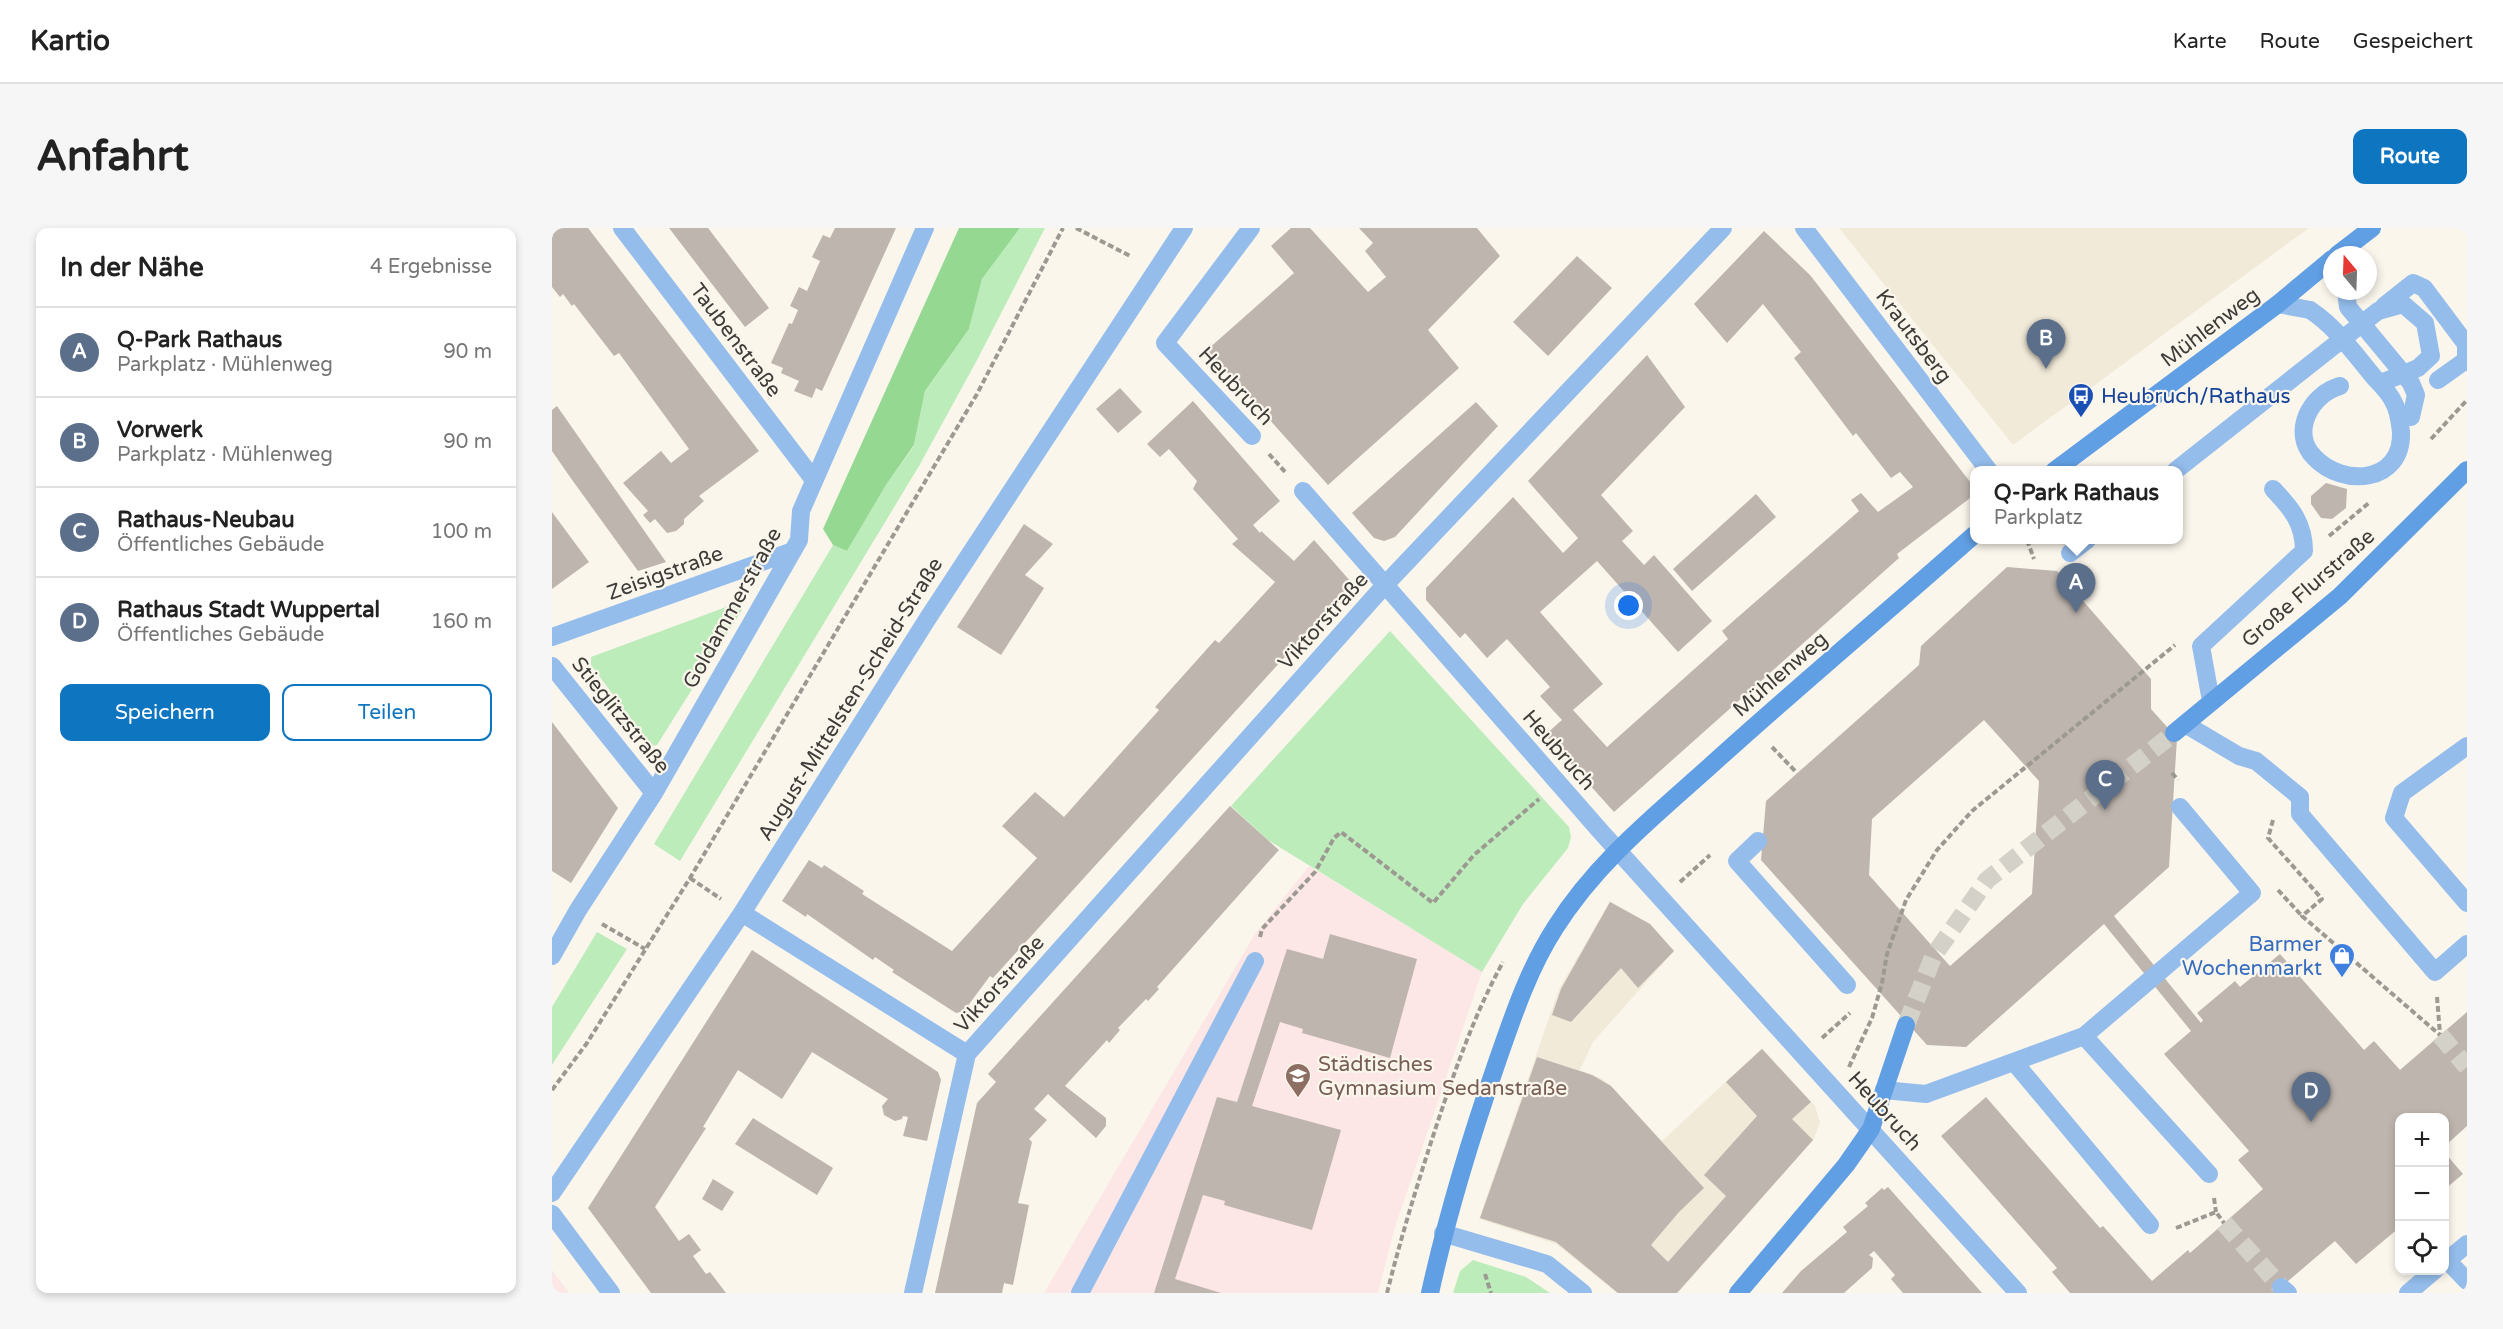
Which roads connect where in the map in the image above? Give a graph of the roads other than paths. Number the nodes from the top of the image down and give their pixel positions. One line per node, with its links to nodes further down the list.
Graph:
1 (622, 228): 23 (street, Taubenstraße)
2 (925, 228): 23 (street, Goldammerstraße)
3 (1184, 228): 41 (street, August-Mittelsten-Scheid-Straße)
4 (1251, 228): 18 (street, Heubruch)
5 (1723, 228): 30 (street, Viktorstraße)
6 (1804, 228): 19 (street, Krautsberg)
7 (2372, 228): 8 (main road)
8 (2352, 246)
9 (2323, 267): 11 (main road, Mühlenweg)
10 (2347, 300): 17 (street, bridge)
11 (2278, 304): 16 (street, bridge); 20 (main road, Mühlenweg)
12 (2378, 311): 13 (street); 15 (street); 21 (street)
13 (2466, 361): 14 (street)
14 (2438, 380)
15 (2383, 382)
16 (2340, 386)
17 (2411, 417)
18 (1252, 435)
19 (1985, 466)
20 (2061, 466)
21 (2181, 466)
22 (2467, 470): 33 (main road, Große Flurstraße)
23 (814, 480): 28 (street, Goldammerstraße)
24 (2273, 489): 33 (street)
25 (1303, 491): 30 (street, Heubruch)
26 (1970, 538): 39 (main road, Mühlenweg)
27 (2082, 544): 29 (street)
28 (793, 551): 31 (street, Zeisigstraße); 36 (street, Goldammerstraße)
29 (2070, 553)
30 (1384, 586): 39 (street, Heubruch); 48 (street, Viktorstraße)
31 (552, 637)
32 (552, 666): 36 (street, Stieglitzstraße)
33 (2211, 701): 34 (main road, Große Flurstraße)
34 (2179, 729): 42 (street)
35 (2467, 746): 40 (street)
36 (654, 793): 43 (street, Goldammerstraße)
37 (2180, 807): 47 (street)
38 (1758, 841): 45 (street)
39 (1617, 849): 51 (street, Heubruch); 56 (main road, Mühlenweg)
40 (2467, 903)
41 (742, 913): 48 (street, Viktorstraße); 53 (street, August-Mittelsten-Scheid-Straße)
42 (2467, 944)
43 (552, 956)
44 (1255, 961): 64 (street)
45 (1847, 985)
46 (1906, 1025): 50 (main road)
47 (2084, 1036): 49 (street); 52 (street)
48 (967, 1054): 63 (street, Viktorstraße)
49 (2014, 1062): 50 (street); 55 (street)
50 (1884, 1090): 51 (main road)
51 (1871, 1129): 67 (main road); 68 (street, Heubruch)
52 (2210, 1174)
53 (552, 1193)
54 (552, 1214): 62 (street)
55 (2150, 1225)
56 (1443, 1233): 65 (main road, Mühlenweg); 66 (street)
57 (2467, 1244): 58 (street)
58 (2449, 1258)
59 (2449, 1267): 61 (street)
60 (2428, 1275): 69 (street)
61 (2467, 1281)
62 (611, 1293)
63 (914, 1293)
64 (1080, 1293)
65 (1430, 1293)
66 (1583, 1293)
67 (1738, 1293)
68 (2018, 1293)
69 (2408, 1293)

